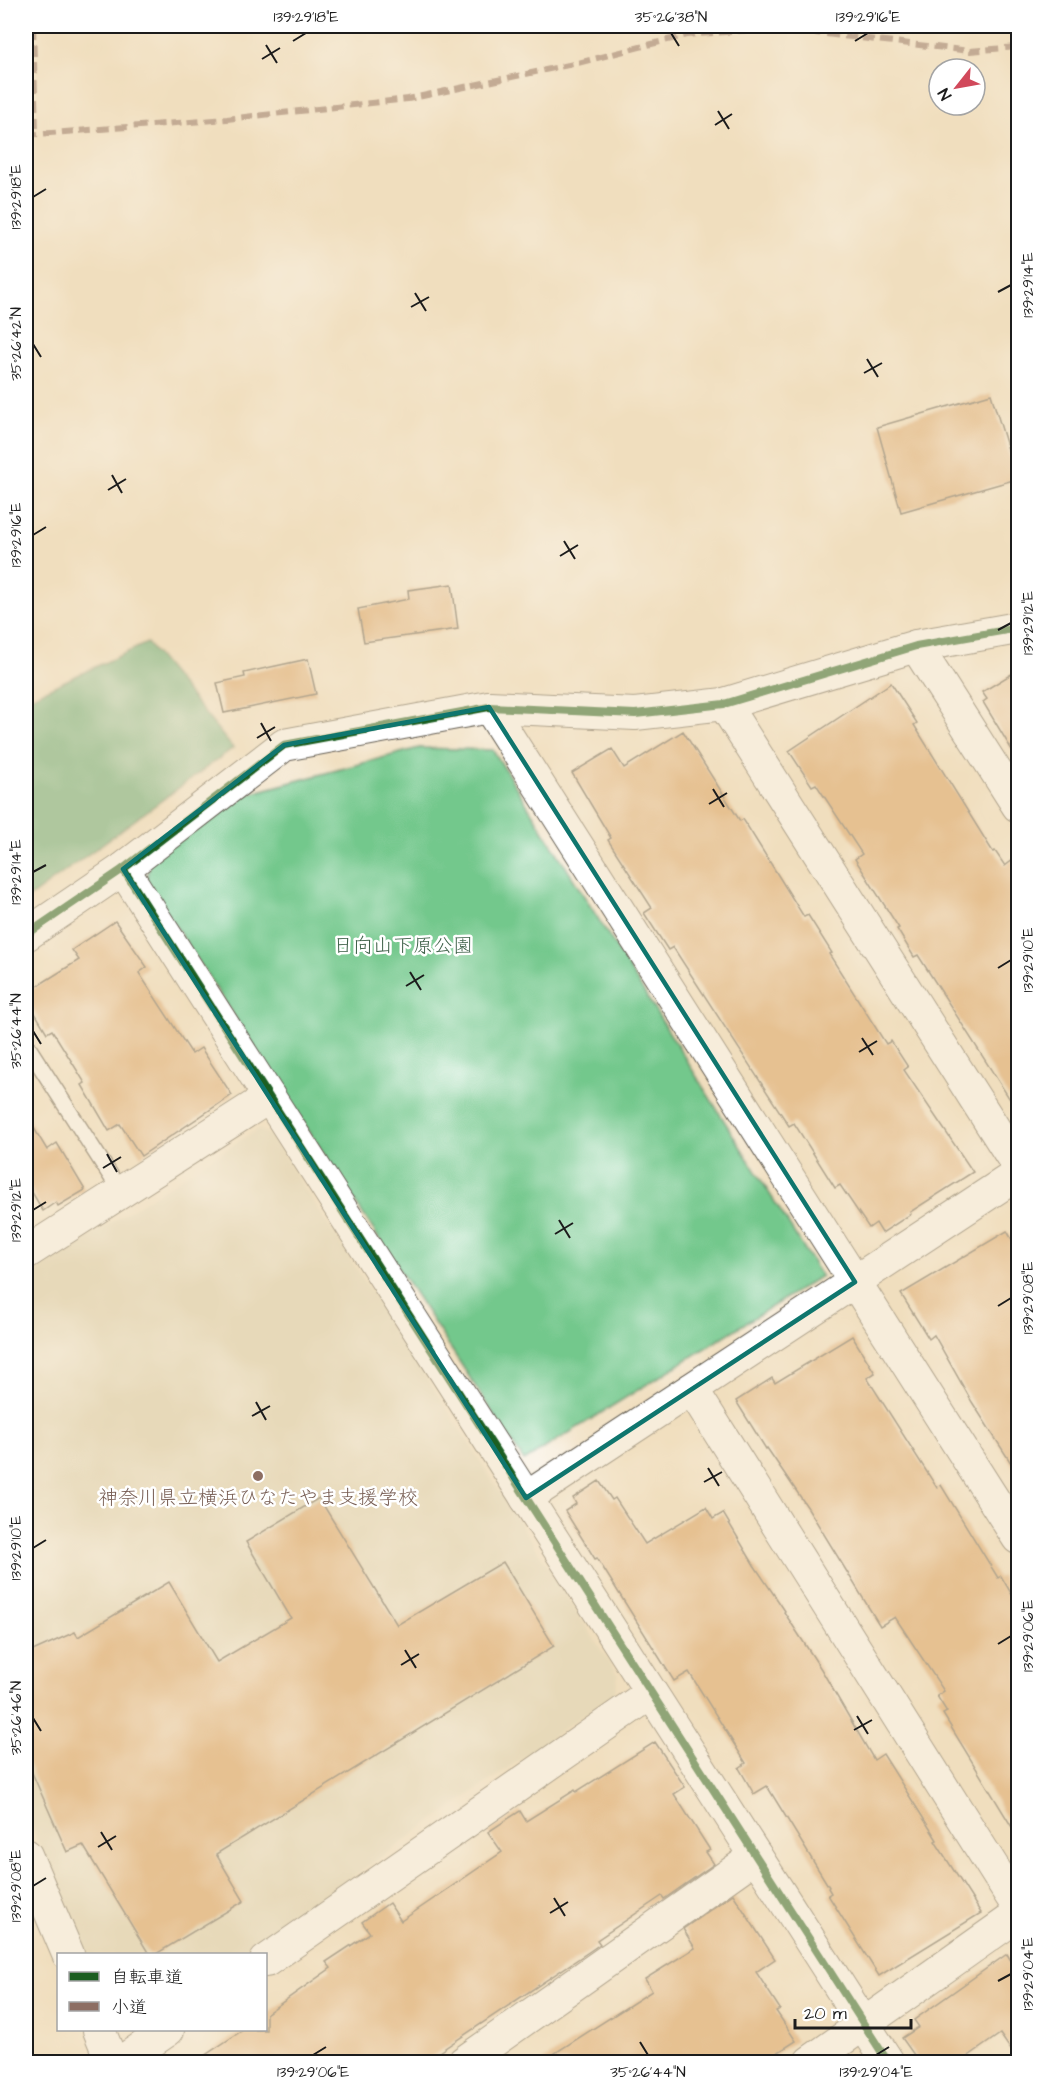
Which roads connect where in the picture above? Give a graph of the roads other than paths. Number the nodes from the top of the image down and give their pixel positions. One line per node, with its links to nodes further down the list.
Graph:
1 (1018, 628): 2 (street)
2 (916, 646): 3 (street); 5 (street)
3 (724, 704): 4 (street); 10 (street)
4 (489, 707): 6 (street); 14 (street)
5 (1018, 806)
6 (123, 869): 7 (street); 9 (street)
7 (26, 935)
8 (26, 1044): 12 (lane)
9 (269, 1097): 12 (street); 16 (street)
10 (1018, 1166)
11 (1018, 1174): 14 (street)
12 (121, 1192): 13 (street)
13 (26, 1253)
14 (855, 1282): 15 (street); 17 (street)
15 (693, 1389): 16 (street); 21 (street)
16 (526, 1498): 18 (street)
17 (1018, 1538)
18 (651, 1693): 20 (street); 24 (street)
19 (26, 1855): 23 (street)
20 (756, 1856): 25 (street); 30 (street)
21 (1018, 1907)
22 (1018, 1915): 25 (street)
23 (68, 1953)
24 (267, 1961)
25 (864, 2025): 31 (street); 32 (street)
26 (99, 2031): 28 (street)
27 (167, 2031): 29 (street)
28 (112, 2062)
29 (121, 2062)
30 (464, 2062)
31 (810, 2062)
32 (888, 2062)

